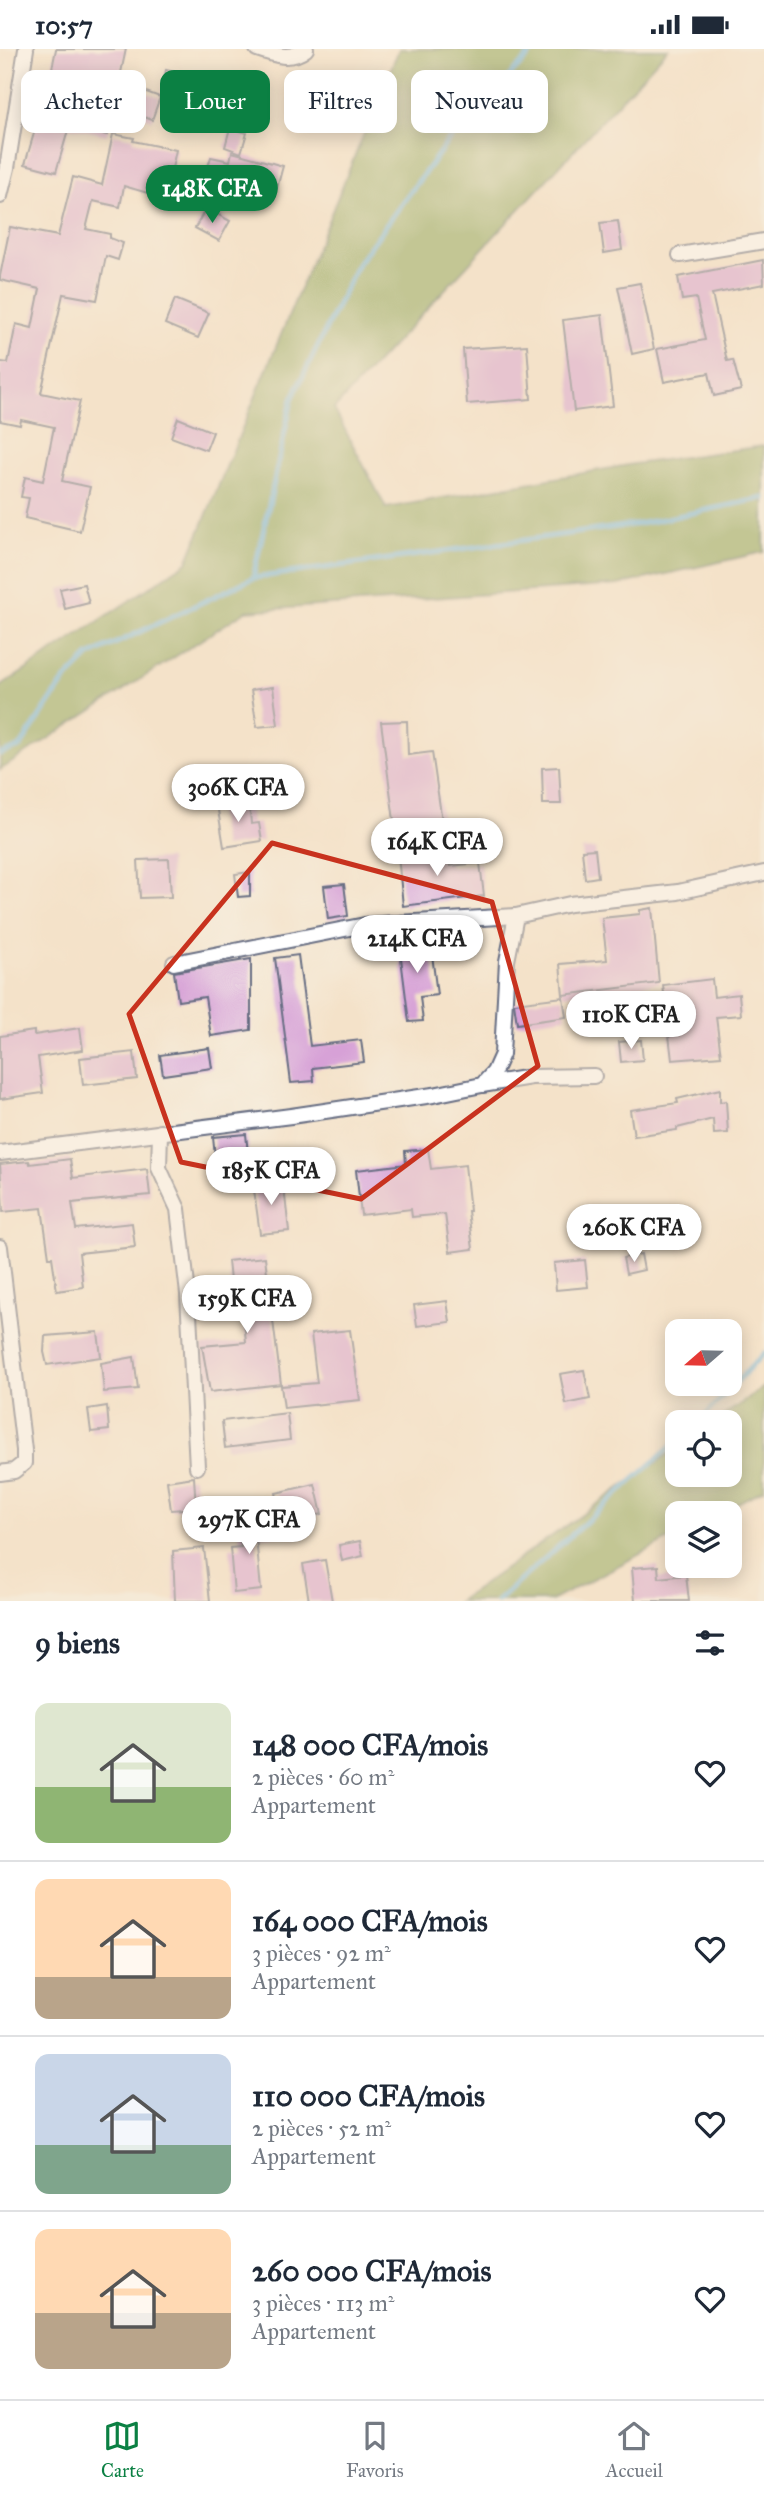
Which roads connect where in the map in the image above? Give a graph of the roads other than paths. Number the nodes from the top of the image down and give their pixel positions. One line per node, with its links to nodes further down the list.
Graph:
1 (26, 49): 4 (street)
2 (257, 49): 3 (street)
3 (306, 49)
4 (3, 167): 5 (street)
5 (0, 196)
6 (764, 241): 7 (street)
7 (680, 255)
8 (764, 873): 9 (street)
9 (516, 916): 10 (street); 12 (street)
10 (174, 963)
11 (594, 1076): 12 (street)
12 (482, 1085): 13 (street)
13 (160, 1132): 14 (street); 16 (street)
14 (0, 1153)
15 (0, 1247): 17 (street)
16 (197, 1467)
17 (0, 1473)

